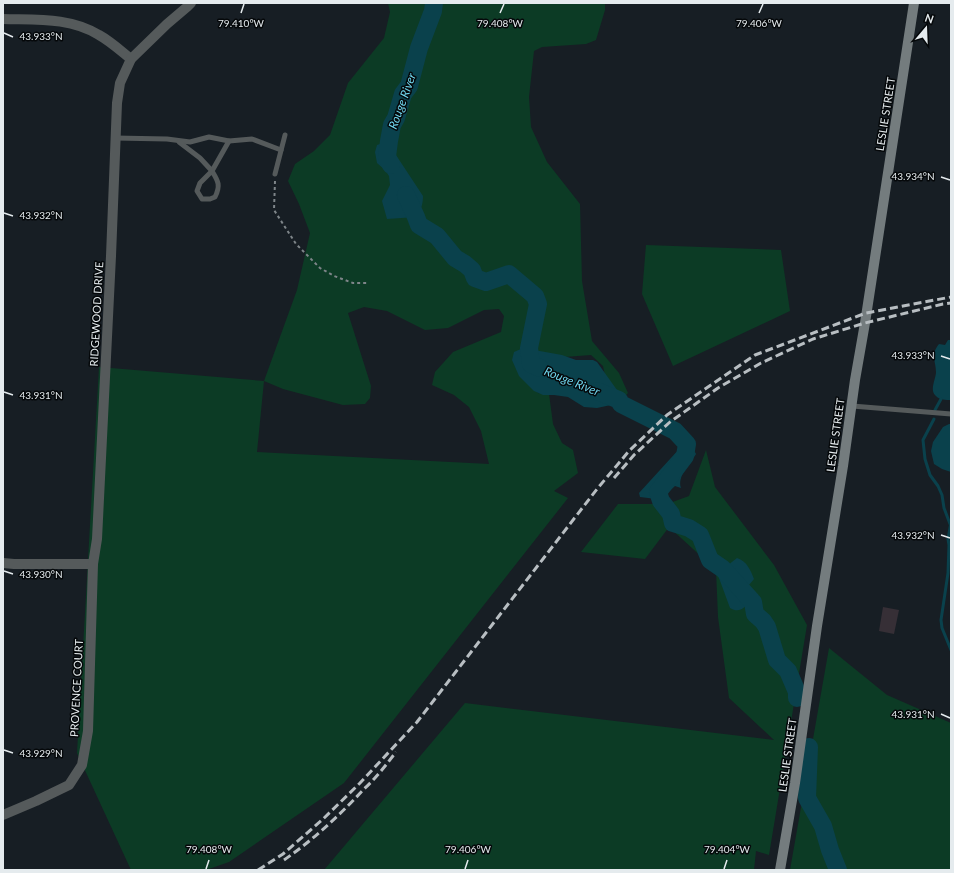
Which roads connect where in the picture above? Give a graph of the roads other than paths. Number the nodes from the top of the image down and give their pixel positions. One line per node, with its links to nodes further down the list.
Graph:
1 (191, 3): 4 (street, RIDGEWOOD DRIVE)
2 (914, 3): 12 (street, LESLIE STREET)
3 (3, 19): 4 (street)
4 (131, 59): 6 (street, RIDGEWOOD DRIVE)
5 (285, 135): 9 (lane)
6 (115, 138): 7 (lane); 15 (street, RIDGEWOOD DRIVE)
7 (179, 141): 8 (lane); 10 (lane)
8 (229, 141): 9 (lane); 10 (lane)
9 (281, 150): 11 (lane)
10 (212, 171): 10 (lane)
11 (275, 174)
12 (852, 406): 13 (lane); 17 (street, LESLIE STREET)
13 (951, 414)
14 (3, 563): 15 (street)
15 (93, 564): 16 (street, PROVENCE COURT)
16 (3, 815)
17 (780, 870)

